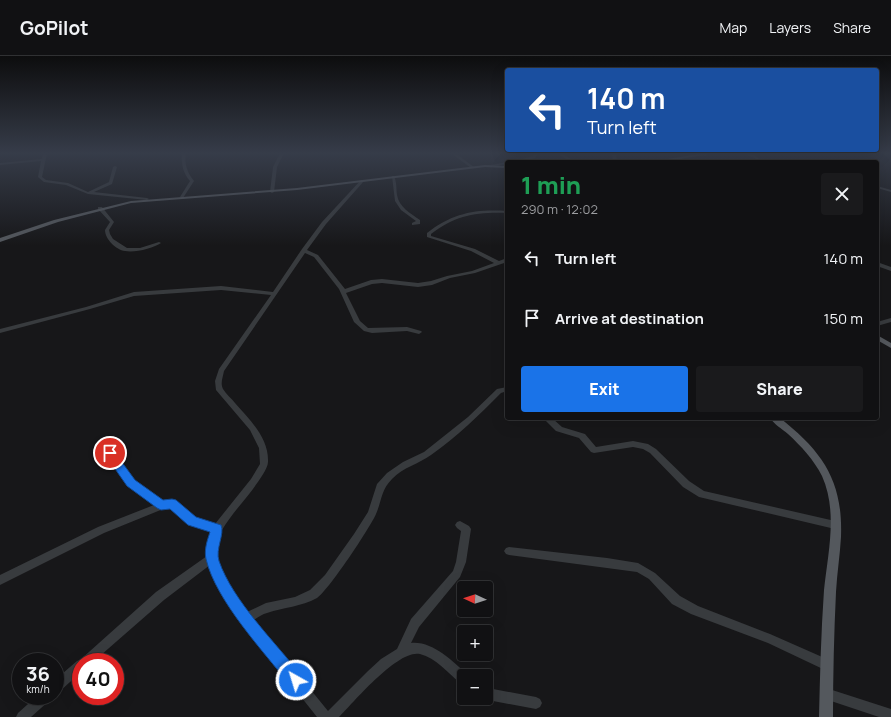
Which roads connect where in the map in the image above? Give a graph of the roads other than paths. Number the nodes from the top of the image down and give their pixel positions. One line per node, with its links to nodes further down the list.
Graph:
1 (66, 184): 11 (street)
2 (109, 184): 11 (street)
3 (190, 184): 12 (street)
4 (273, 184): 10 (street)
5 (345, 184): 10 (main road)
6 (360, 184): 19 (street)
7 (395, 184): 16 (street)
8 (879, 188): 9 (street)
9 (891, 191)
10 (272, 192): 12 (main road)
11 (88, 193): 13 (street)
12 (182, 197): 13 (main road)
13 (147, 199): 14 (main road)
14 (100, 208): 17 (main road); 18 (street)
15 (505, 212): 21 (street)
16 (414, 224)
17 (0, 240)
18 (159, 243)
19 (304, 250): 24 (street); 25 (street)
20 (505, 261): 21 (street)
21 (498, 263): 24 (street)
22 (879, 265): 23 (street)
23 (891, 269)
24 (343, 292): 29 (street)
25 (274, 294): 28 (street); 39 (street)
26 (891, 320): 27 (street)
27 (879, 323)
28 (0, 331)
29 (419, 332)
30 (879, 338): 31 (main road)
31 (891, 346)
32 (505, 389): 43 (street)
33 (549, 420): 38 (street)
34 (776, 420): 38 (main road)
35 (110, 453): 36 (street)
36 (161, 505): 39 (street); 42 (street)
37 (460, 525): 44 (street)
38 (834, 525): 46 (main road)
39 (217, 529): 41 (street)
40 (509, 551): 46 (street)
41 (212, 558): 43 (street); 45 (street)
42 (0, 580)
43 (246, 618): 56 (street)
44 (402, 650): 48 (street); 57 (street)
45 (95, 653)
46 (825, 664): 50 (main road)
47 (72, 673): 49 (street)
48 (457, 673)
49 (64, 680)
50 (826, 694): 54 (street); 58 (main road)
51 (493, 695): 52 (street)
52 (536, 703)
53 (36, 705): 55 (street)
54 (891, 715)
55 (22, 717)
56 (325, 717)
57 (331, 717)
58 (826, 717)

